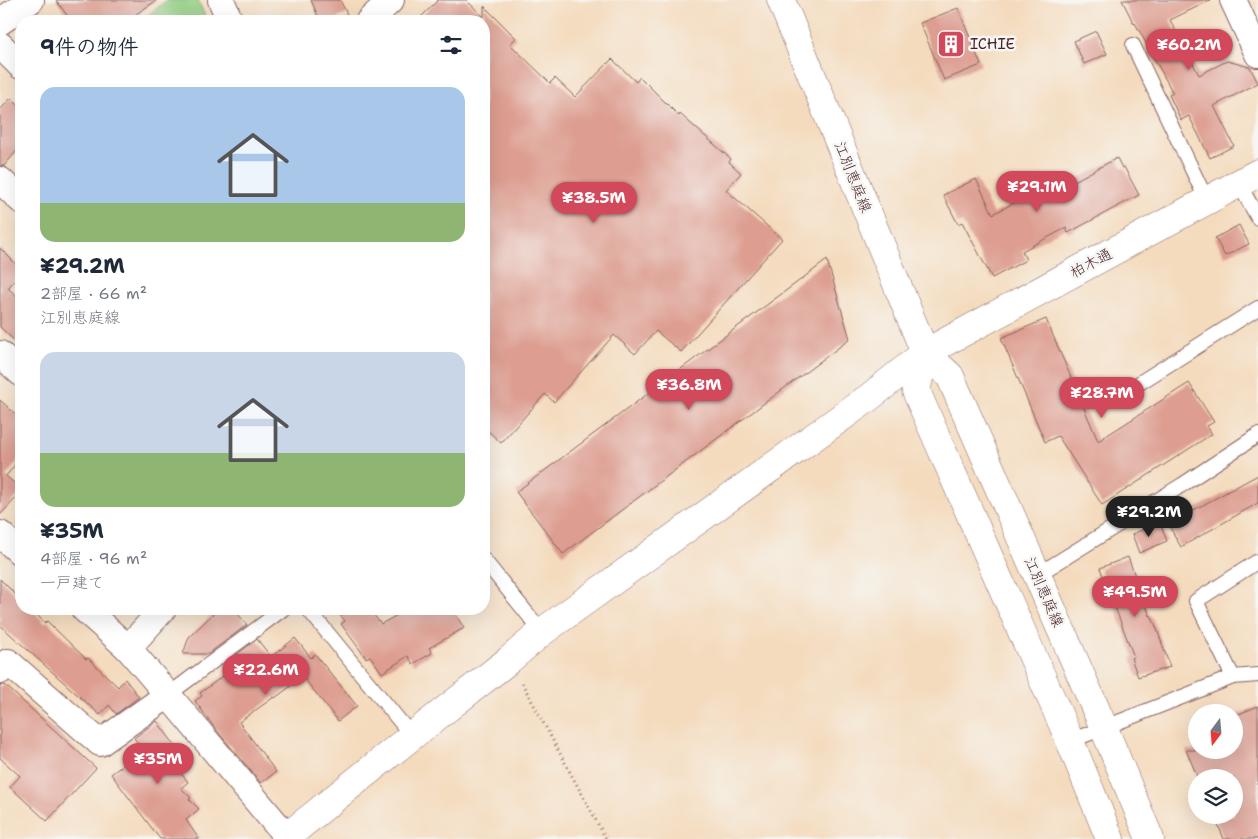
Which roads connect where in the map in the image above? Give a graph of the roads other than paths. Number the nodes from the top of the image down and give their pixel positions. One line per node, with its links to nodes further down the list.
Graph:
1 (31, 0): 6 (street)
2 (221, 0): 5 (street)
3 (781, 0): 17 (main road, 江別恵庭線)
4 (1233, 0): 9 (street)
5 (227, 15)
6 (0, 22)
7 (0, 45): 10 (street)
8 (1133, 46): 14 (lane)
9 (1258, 54)
10 (15, 60)
11 (1249, 179): 14 (main road, 柏木通); 15 (lane)
12 (0, 180): 13 (street)
13 (15, 194)
14 (1208, 201): 17 (main road, 柏木通)
15 (1258, 218)
16 (1258, 308): 20 (lane)
17 (925, 353): 26 (main road, 江別恵庭線); 31 (main road, 柏木通); 39 (main road)
18 (0, 354): 19 (street)
19 (15, 368)
20 (1122, 394)
21 (1258, 435): 26 (lane)
22 (0, 534): 23 (street)
23 (15, 548)
24 (1258, 561): 35 (lane)
25 (490, 567): 31 (lane)
26 (1037, 575): 37 (main road, 江別恵庭線)
27 (91, 615): 32 (street)
28 (158, 615): 32 (street)
29 (275, 615): 36 (lane)
30 (313, 615): 38 (lane)
31 (542, 632): 38 (main road, 柏木通)
32 (128, 648): 36 (street)
33 (0, 671): 36 (street)
34 (1258, 675): 35 (lane)
35 (1233, 677): 37 (lane)
36 (168, 695): 40 (street)
37 (1104, 728): 39 (lane); 42 (main road, 江別恵庭線)
38 (412, 736): 40 (main road, 柏木通)
39 (1070, 742): 41 (main road)
40 (285, 838)
41 (1110, 839)
42 (1150, 839)

